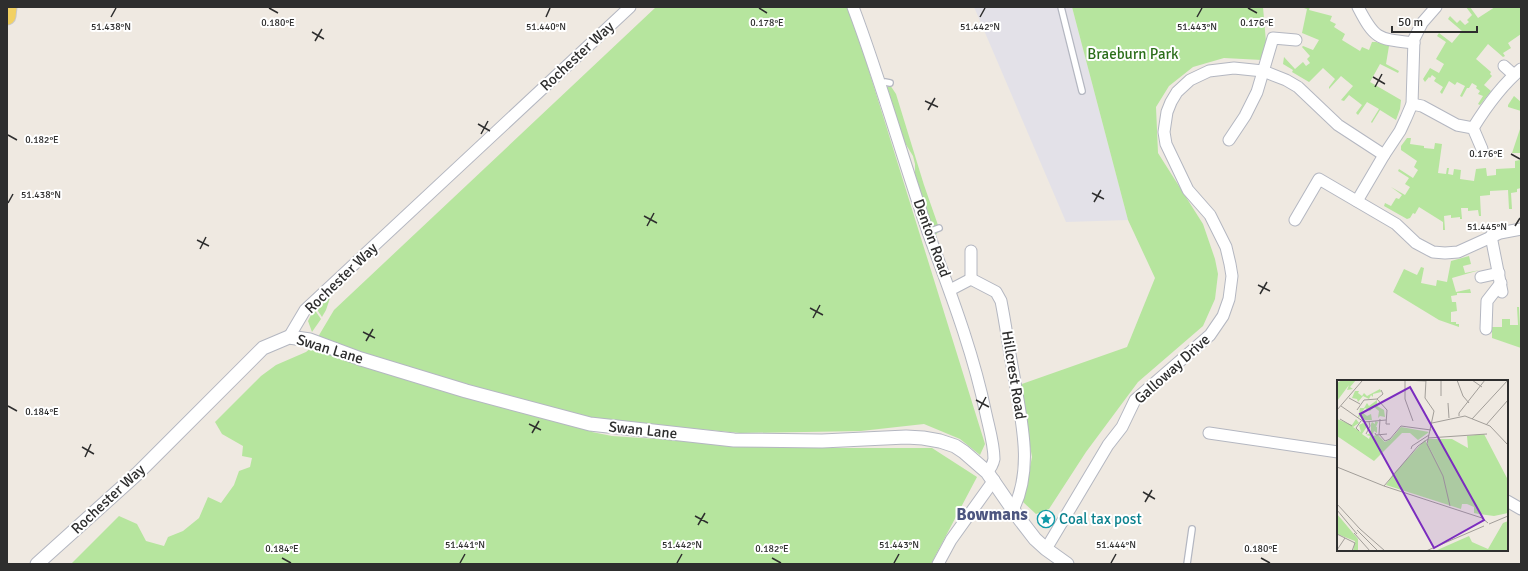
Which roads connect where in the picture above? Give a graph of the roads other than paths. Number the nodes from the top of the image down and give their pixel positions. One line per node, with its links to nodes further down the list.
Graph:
1 (8, 7): 7 (main road)
2 (630, 7): 29 (street, Rochester Way)
3 (854, 7): 27 (street, Denton Road)
4 (1061, 7): 13 (lane)
5 (1358, 7): 9 (street)
6 (1436, 7): 9 (street)
7 (7, 16)
8 (1296, 40): 11 (street)
9 (1414, 43): 14 (street)
10 (1504, 66): 12 (street)
11 (1263, 71): 16 (street); 18 (street, Galloway Drive); 37 (street, Galloway Drive)
12 (1517, 72): 15 (street)
13 (1082, 91)
14 (1412, 104): 15 (street); 18 (street)
15 (1473, 128): 17 (street)
16 (1229, 140)
17 (1482, 149)
18 (1384, 155): 19 (street)
19 (1357, 201): 20 (street); 22 (street)
20 (1295, 220)
21 (1521, 229): 22 (street)
22 (1491, 236): 26 (street)
23 (971, 251): 25 (street)
24 (1481, 277): 26 (street)
25 (971, 279): 27 (street); 34 (street, Hillcrest Road)
26 (1500, 283): 28 (street)
27 (950, 290): 32 (street, Denton Road)
28 (1486, 329)
29 (289, 337): 32 (street, Swan Lane); 38 (street, Rochester Way)
30 (1209, 433): 31 (street)
31 (1337, 452)
32 (991, 476): 34 (street, Swan Lane); 39 (street, Denton Road)
33 (1508, 502): 35 (street)
34 (1013, 510): 37 (street, Swan Lane)
35 (1521, 510)
36 (1192, 529): 41 (lane)
37 (1046, 549): 40 (street, Swan Lane)
38 (37, 564)
39 (938, 564)
40 (1067, 564)
41 (1187, 564)

